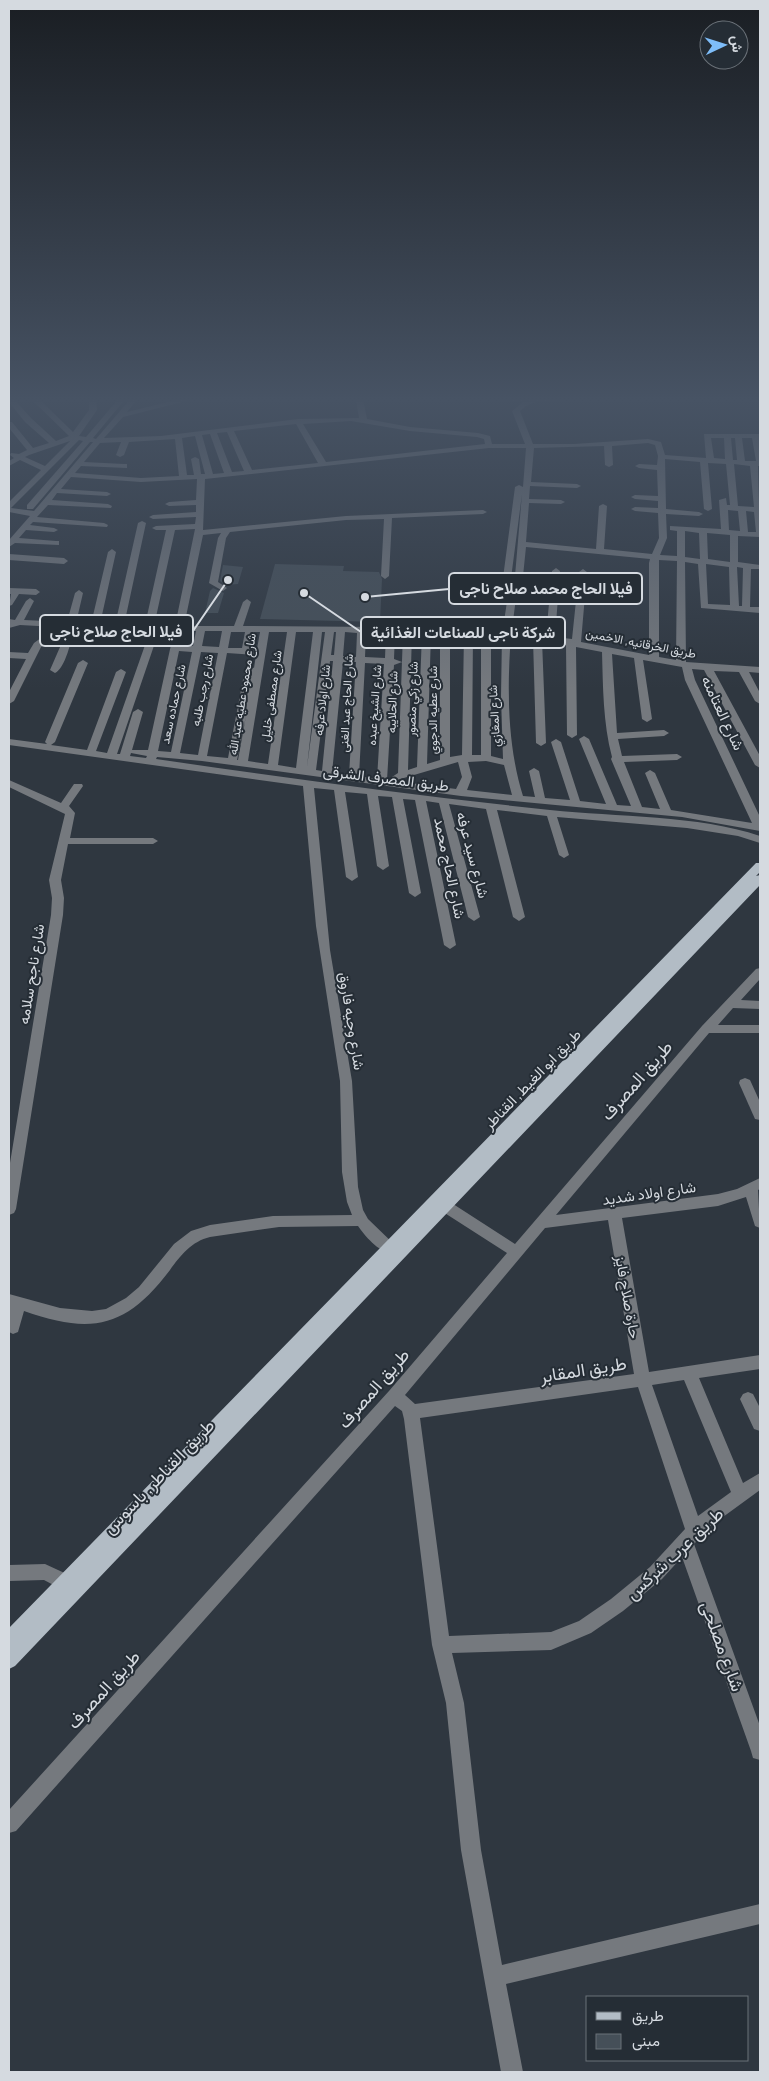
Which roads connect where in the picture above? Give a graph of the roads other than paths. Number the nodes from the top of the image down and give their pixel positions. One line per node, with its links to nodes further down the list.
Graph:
1 (22, 494): 21 (street)
2 (45, 494): 31 (street)
3 (52, 494): 14 (street)
4 (202, 494): 15 (street)
5 (520, 494): 98 (street)
6 (526, 494): 13 (street)
7 (663, 494): 12 (street)
8 (704, 494): 26 (street)
9 (736, 494): 22 (street)
10 (759, 494): 24 (street)
11 (635, 497): 12 (street)
12 (663, 499): 25 (street)
13 (526, 501): 16 (street); 50 (street)
14 (46, 502): 18 (street); 31 (street)
15 (201, 502): 17 (street); 30 (street)
16 (561, 502)
17 (169, 504)
18 (89, 505): 19 (street); 27 (street)
19 (108, 506)
20 (603, 506): 53 (street)
21 (9, 508): 31 (street)
22 (738, 508): 24 (street); 45 (street); 46 (street)
23 (635, 509): 25 (street)
24 (759, 510): 47 (street)
25 (663, 511): 29 (street); 38 (street)
26 (702, 511): 29 (street); 44 (street)
27 (83, 512)
28 (483, 512): 33 (street)
29 (688, 513): 42 (street, شارع العتامنه)
30 (200, 514): 32 (street); 40 (street)
31 (30, 515): 35 (street); 36 (street)
32 (153, 517)
33 (388, 517): 41 (street); 66 (street)
34 (142, 523): 80 (street)
35 (104, 525)
36 (23, 527): 43 (street); 48 (street)
37 (171, 527): 39 (street); 40 (street); 81 (street)
38 (663, 527): 42 (street); 56 (street)
39 (156, 528)
40 (200, 528): 41 (street); 82 (street)
41 (229, 528): 67 (street)
42 (684, 528): 44 (street); 58 (street, شارع العتامنه)
43 (54, 530)
44 (701, 530): 45 (street); 61 (street)
45 (729, 532): 46 (street); 62 (street)
46 (744, 534): 47 (street)
47 (760, 535)
48 (11, 542): 49 (street)
49 (56, 544)
50 (522, 544): 52 (street); 98 (street)
51 (32, 547): 57 (street)
52 (590, 550): 53 (street); 101 (street)
53 (600, 551): 56 (street); 60 (street)
54 (112, 552): 79 (street)
55 (9, 557): 57 (street)
56 (655, 557): 58 (street); 114 (street)
57 (25, 558): 59 (street)
58 (681, 560): 61 (street); 120 (street, شارع العتامنه)
59 (64, 561)
60 (600, 561)
61 (703, 561): 62 (street); 74 (street)
62 (734, 564): 63 (street); 74 (street)
63 (747, 565): 64 (street); 75 (street)
64 (760, 567)
65 (556, 571): 100 (street)
66 (385, 576)
67 (223, 588)
68 (12, 591): 69 (street); 73 (street)
69 (36, 592)
70 (79, 593): 78 (street)
71 (30, 601): 77 (street)
72 (248, 602): 85 (street)
73 (9, 603)
74 (735, 608): 75 (street)
75 (746, 609): 76 (street)
76 (760, 610)
77 (12, 624): 78 (street, طريق الخرقانيه, الاخمين)
78 (65, 626): 79 (street, طريق الخرقانيه, الاخمين); 109 (street); 124 (street)
79 (95, 627): 80 (street, طريق الخرقانيه, الاخمين)
80 (119, 628): 81 (street, طريق الخرقانيه, الاخمين)
81 (152, 628): 82 (street, طريق الخرقانيه, الاخمين); 142 (street)
82 (180, 628): 83 (street, طريق الخرقانيه, الاخمين); 102 (street)
83 (201, 628): 84 (street, طريق الخرقانيه, الاخمين); 103 (street, شارع حماده سعد)
84 (227, 628): 85 (street, طريق الخرقانيه, الاخمين); 104 (street, شارع رجب طلبه)
85 (238, 628): 86 (street, طريق الخرقانيه, الاخمين)
86 (250, 628): 87 (street, طريق الخرقانيه, الاخمين); 106 (street)
87 (265, 628): 88 (street, طريق الخرقانيه, الاخمين); 107 (street, شارع محمود عطيه عبد الله)
88 (292, 628): 89 (street, طريق الخرقانيه, الاخمين); 155 (street, شارع مصطفى خليل)
89 (318, 628): 90 (street, طريق الخرقانيه, الاخمين); 111 (street)
90 (335, 629): 91 (street, طريق الخرقانيه, الاخمين); 112 (street); 113 (street, شارع اولاد عرفه)
91 (362, 629): 92 (street, طريق الخرقانيه, الاخمين); 115 (street, شارع الحاج عبد الغنى)
92 (392, 630): 93 (street, طريق الخرقانيه, الاخمين); 116 (street, شارع الشيخ عبده)
93 (408, 630): 94 (street, طريق الخرقانيه, الاخمين); 118 (street, شارع الحلايبه)
94 (427, 630): 95 (street, طريق الخرقانيه, الاخمين); 119 (street, شارع زكي منصور)
95 (445, 630): 96 (street, طريق الخرقانيه, الاخمين); 122 (street, شارع عطيه الدجوي)
96 (469, 630): 97 (street, طريق الخرقانيه, الاخمين); 148 (street)
97 (486, 631): 98 (street, طريق الخرقانيه, الاخمين); 149 (street)
98 (504, 631): 99 (street, طريق الخرقانيه, الاخمين); 153 (street, شارع المغازي)
99 (537, 636): 100 (street, طريق الخرقانيه, الاخمين); 140 (street)
100 (550, 638): 101 (street, طريق الخرقانيه, الاخمين)
101 (574, 643): 105 (street, طريق الخرقانيه, الاخمين); 133 (street)
102 (175, 648): 103 (street, شارع مصطفى خليل); 146 (street)
103 (197, 649): 104 (street, شارع مصطفى خليل); 144 (street, شارع حماده سعد)
104 (223, 650): 106 (street, شارع مصطفى خليل); 147 (street, شارع رجب طلبه)
105 (606, 650): 110 (street, طريق الخرقانيه, الاخمين); 135 (street)
106 (246, 652): 107 (street, شارع مصطفى خليل)
107 (261, 652): 152 (street, شارع محمود عطيه عبد الله)
108 (9, 655): 109 (street)
109 (31, 656): 128 (street)
110 (638, 656): 114 (street, طريق الخرقانيه, الاخمين); 131 (street)
111 (315, 658): 112 (street); 162 (street)
112 (326, 658): 113 (street); 162 (street)
113 (338, 659): 115 (street); 160 (street, شارع اولاد عرفه)
114 (654, 659): 120 (street, طريق الخرقانيه, الاخمين)
115 (361, 660): 116 (street); 163 (street, شارع الحاج عبد الغنى)
116 (390, 662): 118 (street); 164 (street, شارع الشيخ عبده)
117 (83, 663): 138 (street)
118 (406, 663): 119 (street); 161 (street, شارع الحلايبه)
119 (426, 665): 122 (street); 156 (street, شارع زكي منصور)
120 (683, 665): 123 (street, طريق الخرقانيه, الاخمين); 182 (street, شارع العتامنه)
121 (250, 666): 152 (street)
122 (444, 666): 151 (street, شارع عطيه الدجوي)
123 (708, 668): 125 (street, طريق الخرقانيه, الاخمين); 154 (street)
124 (55, 670)
125 (743, 670): 126 (street, طريق الخرقانيه, الاخمين); 129 (street)
126 (760, 670)
127 (120, 672): 141 (street)
128 (9, 701)
129 (760, 701)
130 (138, 712): 143 (street)
131 (647, 719)
132 (664, 733): 135 (street)
133 (572, 735)
134 (9, 736): 138 (street, طريق المصرف الشرقى)
135 (612, 736): 150 (street)
136 (584, 739): 178 (street)
137 (9, 742): 141 (street, طريق المصرف الشرقى)
138 (50, 742): 141 (street, طريق المصرف الشرقى)
139 (556, 742): 175 (street)
140 (541, 743)
141 (91, 751): 142 (street, طريق المصرف الشرقى)
142 (112, 754): 143 (street, طريق المصرف الشرقى)
143 (125, 755): 146 (street, طريق المصرف الشرقى)
144 (175, 755): 146 (street, طريق المصرف الشرقى); 147 (street, طريق المصرف الشرقى)
145 (677, 757): 150 (street)
146 (152, 758): 158 (street, طريق المصرف الشرقى)
147 (202, 758): 152 (street, طريق المصرف الشرقى)
148 (465, 758): 149 (street); 151 (street); 169 (street)
149 (486, 758): 153 (street)
150 (616, 759): 179 (street)
151 (445, 760): 156 (street)
152 (234, 762): 155 (street, طريق المصرف الشرقى); 158 (street)
153 (509, 763): 172 (street, شارع المغازي)
154 (760, 765)
155 (273, 767): 162 (street, طريق المصرف الشرقى)
156 (422, 768): 161 (street)
157 (534, 771): 174 (street)
158 (222, 772): 162 (street, طريق المصرف الشرقى)
159 (650, 773): 180 (street)
160 (327, 774): 162 (street, طريق المصرف الشرقى); 163 (street, طريق المصرف الشرقى)
161 (403, 775): 164 (street)
162 (307, 776): 167 (street, طريق المصرف الشرقى); 207 (street, شارع وجيه فاروق)
163 (354, 778): 164 (street, طريق المصرف الشرقى)
164 (382, 781): 169 (street, طريق المصرف الشرقى)
165 (9, 783): 177 (street)
166 (78, 786): 177 (street)
167 (339, 788): 168 (street, طريق المصرف الشرقى); 189 (street)
168 (372, 792): 170 (street, طريق المصرف الشرقى); 187 (street)
169 (461, 793): 172 (street, طريق المصرف الشرقى)
170 (397, 795): 171 (street, طريق المصرف الشرقى); 191 (street)
171 (420, 798): 173 (street, طريق المصرف الشرقى); 194 (street, شارع الحاج محمد)
172 (518, 798): 174 (street, طريق المصرف الشرقى)
173 (443, 800): 176 (street, طريق المصرف الشرقى); 193 (street, شارع سيد عرفه)
174 (541, 801): 175 (street, طريق المصرف الشرقى)
175 (576, 804): 178 (street, طريق المصرف الشرقى)
176 (490, 806): 181 (street, طريق المصرف الشرقى); 192 (street)
177 (63, 807): 185 (street, شارع ناجح سلامه)
178 (613, 808): 179 (street, طريق المصرف الشرقى)
179 (638, 810): 180 (street, طريق المصرف الشرقى)
180 (667, 812): 182 (street, طريق المصرف الشرقى)
181 (552, 813): 183 (street, طريق المصرف الشرقى); 186 (street)
182 (760, 828)
183 (760, 840)
184 (153, 841): 185 (street)
185 (63, 842): 205 (street, شارع ناجح سلامه)
186 (564, 855)
187 (383, 866)
188 (760, 866): 210 (main road, طريق ابو الغيط, القناطر)
189 (352, 876)
190 (760, 879): 204 (main road, طريق ابو الغيط, القناطر)
191 (415, 893)
192 (519, 916)
193 (474, 917)
194 (450, 945)
195 (760, 972): 196 (street, طريق المصرف)
196 (755, 984): 197 (street, طريق المصرف)
197 (729, 1004): 198 (street); 199 (street, طريق المصرف)
198 (760, 1005)
199 (706, 1029): 200 (street); 209 (street, طريق المصرف)
200 (760, 1029)
201 (745, 1082): 202 (street)
202 (760, 1115)
203 (756, 1185): 206 (street, شارع اولاد شديد); 208 (street)
204 (445, 1206): 211 (street); 213 (main road, طريق ابو الغيط, القناطر)
205 (9, 1209)
206 (614, 1215): 209 (street, شارع اولاد شديد); 217 (street, حارة صلاح فايز)
207 (362, 1220): 210 (street, شارع وجيه فاروق); 212 (street)
208 (760, 1222)
209 (539, 1223): 211 (street, طريق المصرف)
210 (391, 1248): 213 (main road, طريق ابو الغيط, القناطر)
211 (515, 1251): 218 (street, طريق المصرف)
212 (13, 1301): 214 (street)
213 (332, 1317): 226 (main road, طريق القناطر, باسوس); 229 (main road, طريق القناطر, باسوس)
214 (13, 1327)
215 (760, 1362): 216 (street, طريق المقابر)
216 (689, 1373): 217 (street, طريق المقابر); 223 (street)
217 (642, 1380): 220 (street, طريق المقابر); 224 (street, حارة صلاح فايز)
218 (394, 1396): 220 (street); 231 (street, طريق المصرف)
219 (748, 1399): 221 (street)
220 (411, 1412): 228 (street)
221 (760, 1424)
222 (760, 1481): 223 (street, طريق عرب شركس)
223 (740, 1495): 224 (street, طريق عرب شركس)
224 (690, 1536): 228 (street, طريق عرب شركس); 230 (street, شارع مصلحى)
225 (9, 1573): 226 (street)
226 (64, 1582): 227 (main road, طريق القناطر, باسوس)
227 (9, 1640)
228 (442, 1645): 233 (street)
229 (9, 1660)
230 (760, 1751)
231 (9, 1824)
232 (760, 1914): 233 (street)
233 (494, 1977): 234 (street)
234 (512, 2072)

